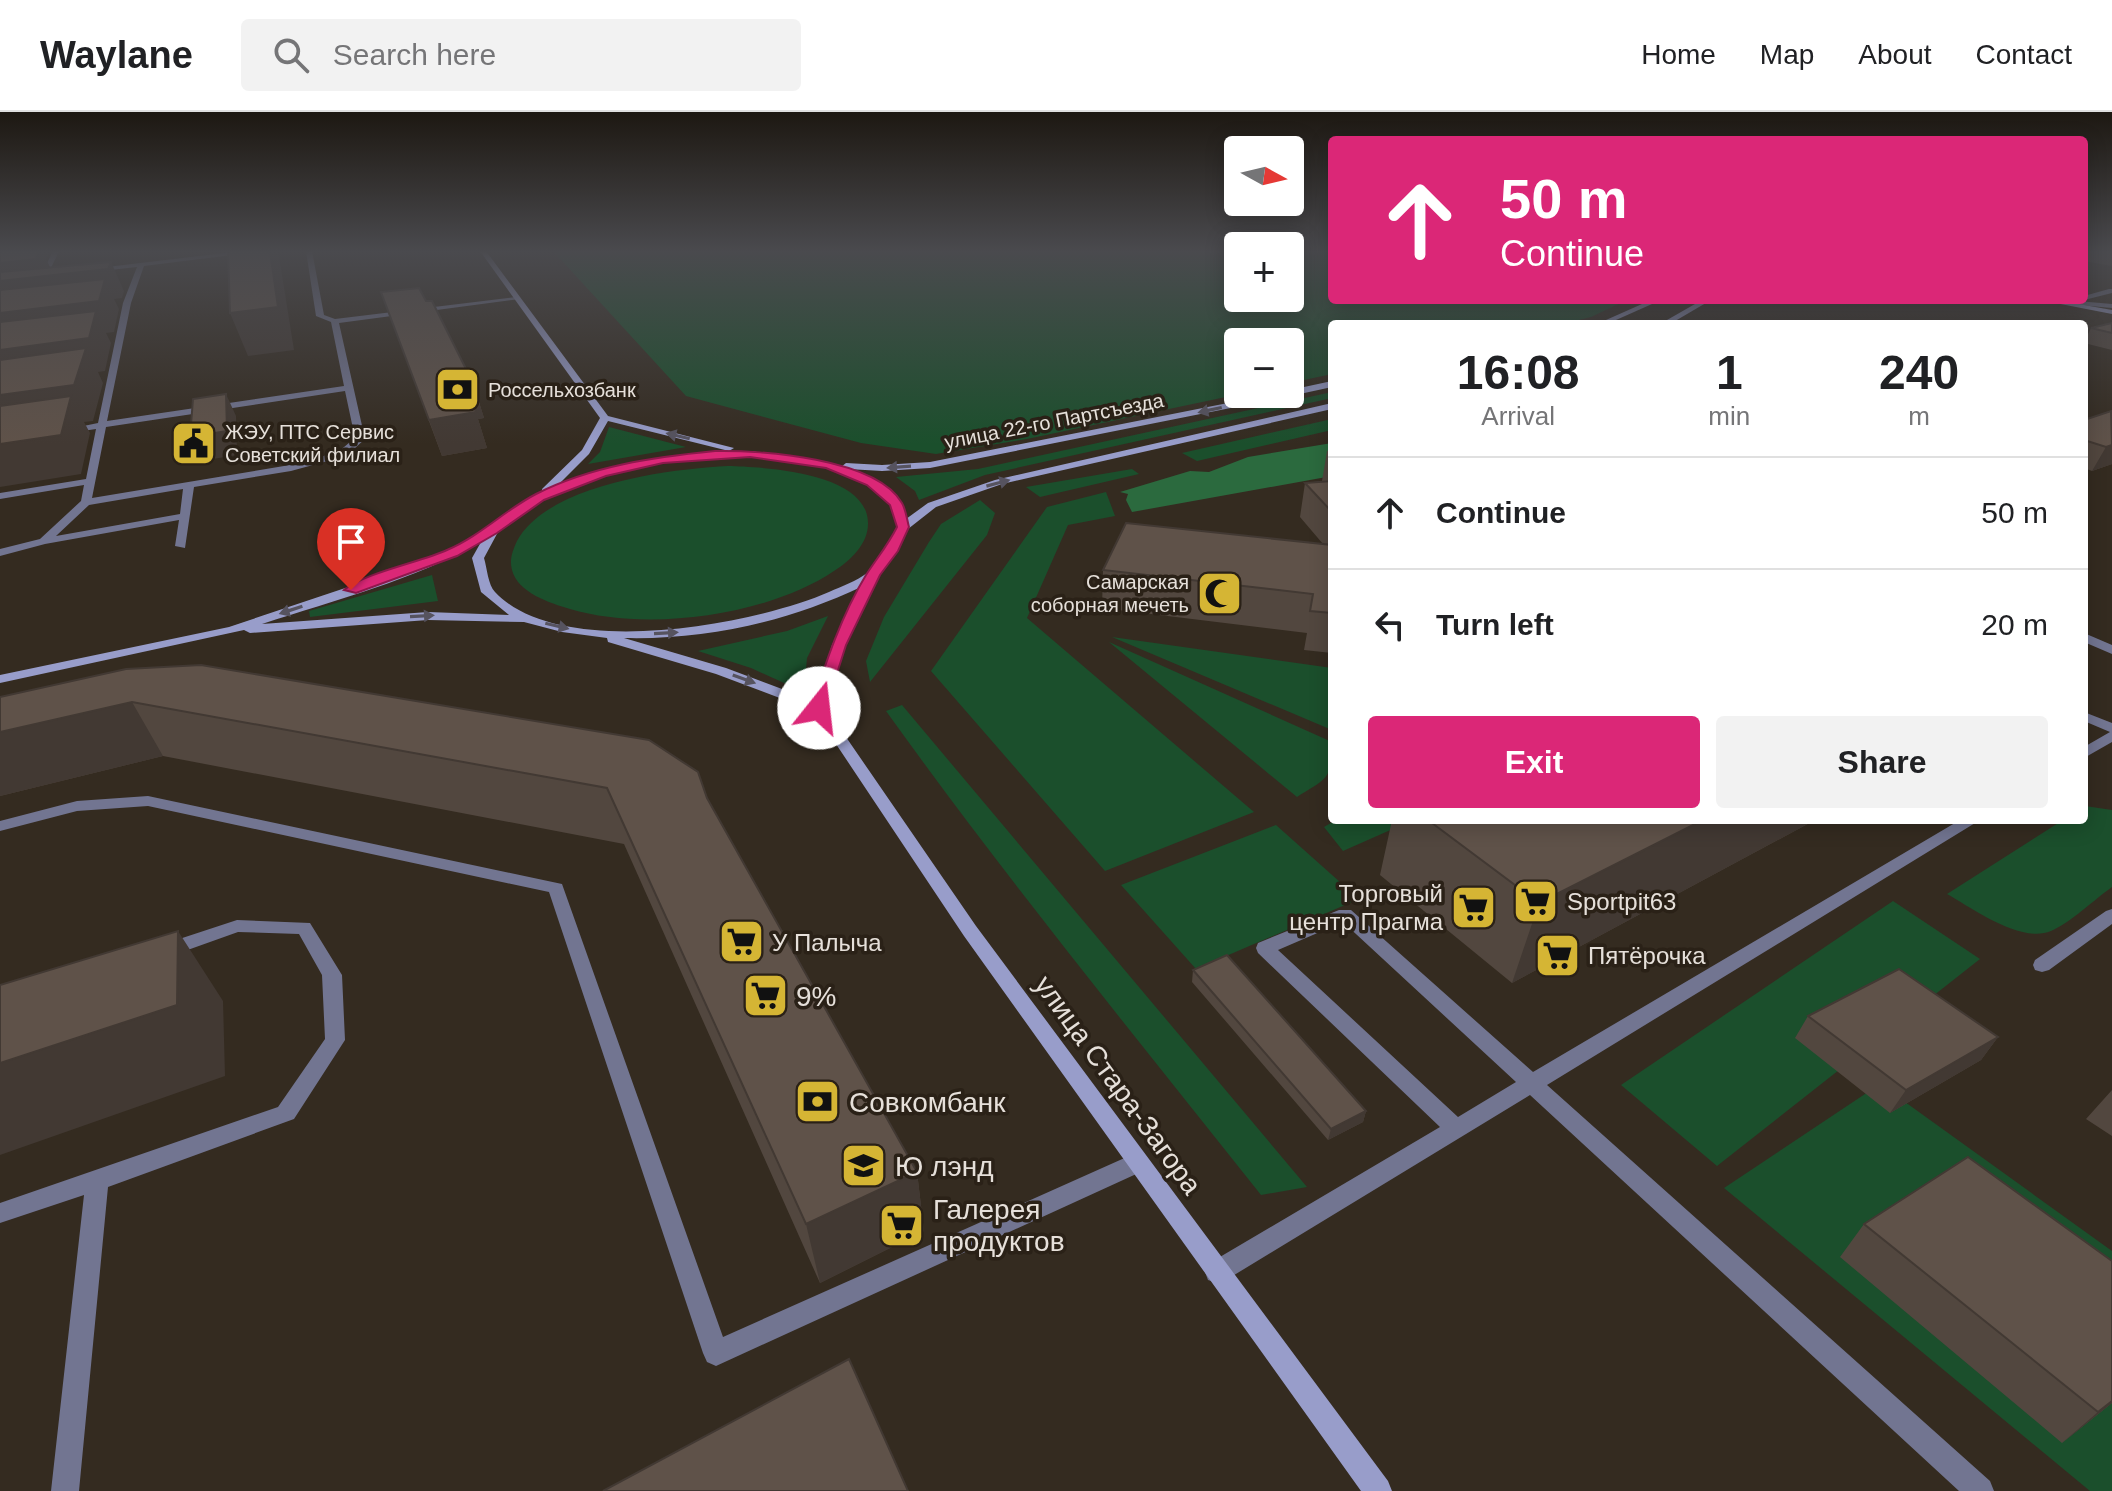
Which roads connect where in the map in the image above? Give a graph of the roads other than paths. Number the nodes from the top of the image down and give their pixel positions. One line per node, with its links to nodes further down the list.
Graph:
1 (124, 315): 6 (street)
2 (320, 315): 5 (street)
3 (381, 315): 5 (street)
4 (528, 315): 15 (main road)
5 (335, 321): 11 (street)
6 (120, 337): 7 (street); 8 (street)
7 (105, 339)
8 (112, 376): 9 (street); 16 (street)
9 (98, 378)
10 (1328, 385): 12 (main road, улица 22-го Партсъезда)
11 (350, 388): 16 (street); 21 (street)
12 (1304, 390)
13 (1224, 407): 19 (main road, улица 22-го Партсъезда, one-way to 19)
14 (1328, 407): 26 (main road, улица 22-го Партсъезда, one-way to 14)
15 (605, 418): 18 (main road, one-way to 15); 23 (main road)
16 (101, 425): 17 (street); 20 (street)
17 (58, 432)
18 (750, 454): 19 (main road); 23 (main road)
19 (828, 465): 26 (main road)
20 (91, 481): 22 (street); 24 (street)
21 (189, 485): 24 (street); 25 (street)
22 (0, 496)
23 (539, 497): 27 (main road)
24 (86, 502): 28 (street)
25 (185, 516): 28 (street); 29 (street)
26 (903, 527): 31 (main road)
27 (493, 530): 32 (main road); 33 (main road, one-way to 33)
28 (44, 541): 30 (street)
29 (181, 546)
30 (0, 553)
31 (873, 575): 34 (main road, one-way to 31); 38 (main road)
32 (525, 619): 33 (main road, one-way to 32); 34 (main road, one-way to 34)
33 (232, 630): 37 (main road)
34 (588, 633): 38 (main road, one-way to 38)
35 (2088, 639): 36 (street)
36 (2112, 650)
37 (0, 679)
38 (819, 708): 50 (main road, улица Стара-Загора)
39 (2088, 718): 40 (street)
40 (2112, 728)
41 (2112, 736): 42 (street)
42 (2088, 751)
43 (1965, 824): 48 (street)
44 (0, 826): 50 (street)
45 (2112, 915): 47 (street)
46 (148, 956): 51 (street)
47 (2042, 965)
48 (1531, 1085): 49 (street); 49 (street); 56 (street)
49 (1456, 1129): 53 (street)
50 (1137, 1163): 53 (main road, улица Стара-Загора)
51 (97, 1181): 52 (street); 54 (street)
52 (0, 1213)
53 (1217, 1272): 55 (main road, улица Стара-Загора)
54 (65, 1491)
55 (1378, 1491)
56 (1980, 1491)

